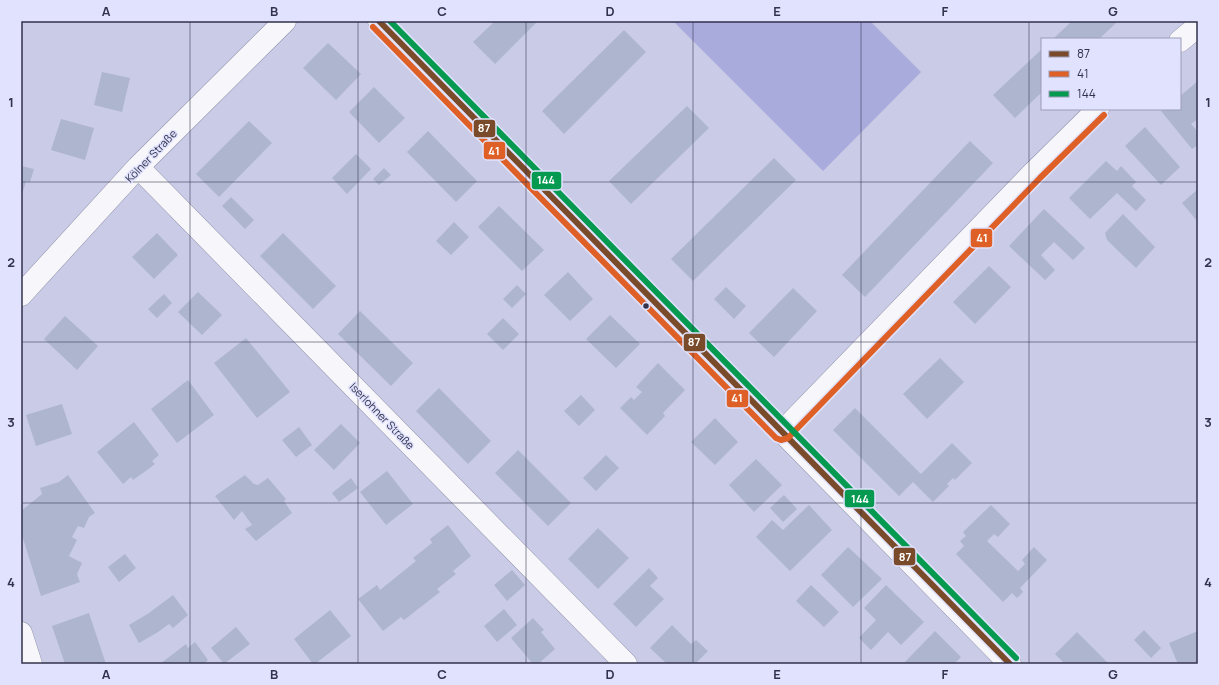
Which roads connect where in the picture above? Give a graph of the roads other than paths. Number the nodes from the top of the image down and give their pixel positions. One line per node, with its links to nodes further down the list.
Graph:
1 (285, 21): 6 (street, Kölner Straße)
2 (379, 21): 8 (street)
3 (1198, 26): 4 (street)
4 (1181, 40)
5 (1097, 110): 8 (street)
6 (138, 167): 7 (street, Kölner Straße); 11 (street, Iserlohner Straße)
7 (21, 295)
8 (782, 432): 12 (street)
9 (21, 633): 10 (street)
10 (31, 664)
11 (626, 664)
12 (1010, 664)

